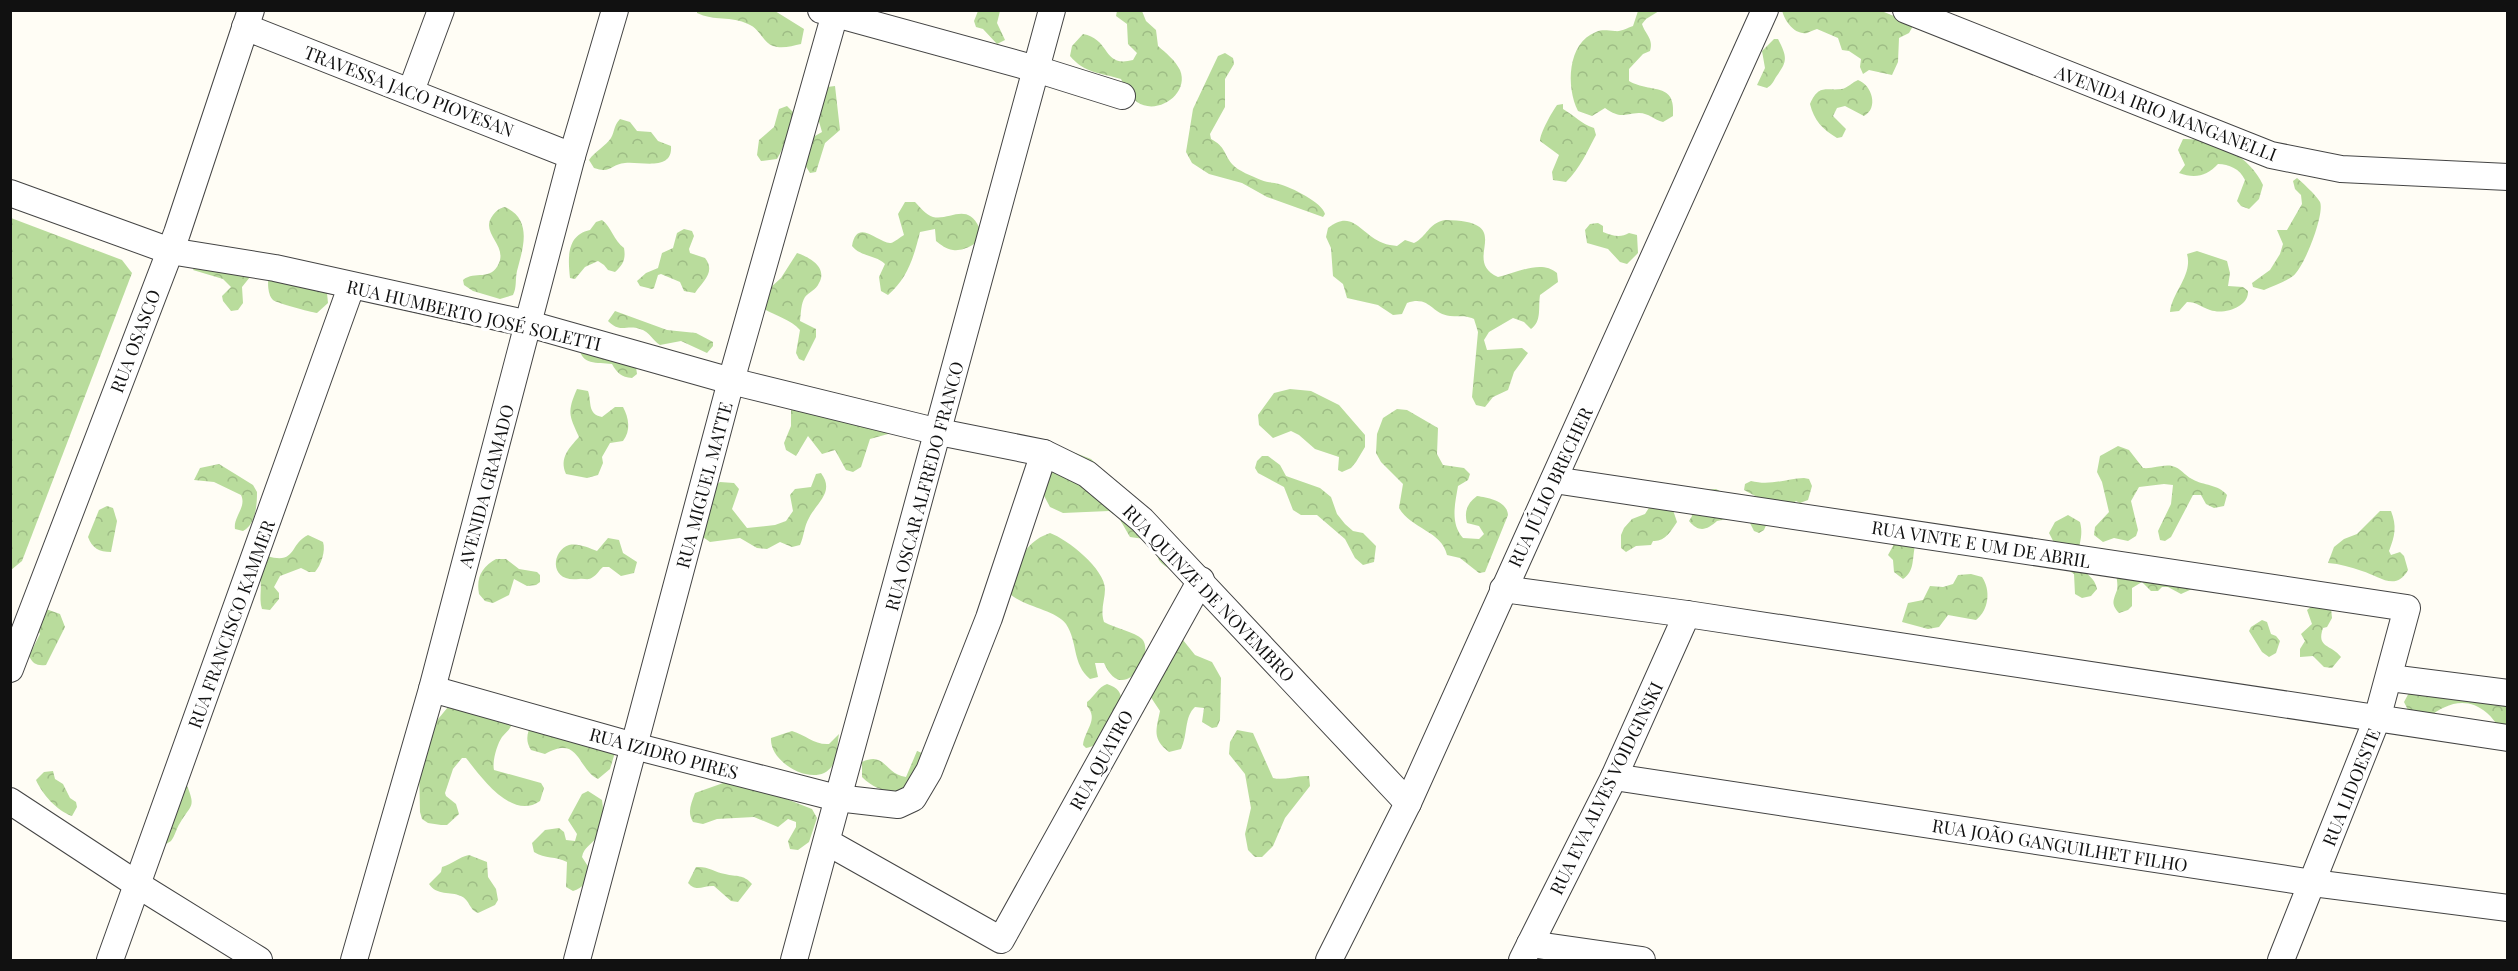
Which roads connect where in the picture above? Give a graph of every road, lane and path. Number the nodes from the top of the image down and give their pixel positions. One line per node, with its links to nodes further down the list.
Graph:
1 (441, 10): 9 (street)
2 (615, 10): 11 (street, AVENIDA GRAMADO)
3 (1052, 10): 8 (street, RUA OSCAR ALFREDO FRANCO)
4 (1765, 10): 20 (street, RUA JÚLIO BRECHER)
5 (1906, 10): 12 (street, AVENIDA IRIO MANGANELLI)
6 (831, 12): 8 (street); 17 (street, RUA MIGUEL MATTE)
7 (248, 19): 9 (street, TRAVESSA JACO PIOVESAN); 14 (street, RUA OSASCO)
8 (1036, 69): 10 (street); 18 (street, RUA OSCAR ALFREDO FRANCO)
9 (411, 91): 11 (street, TRAVESSA JACO PIOVESAN)
10 (1122, 96)
11 (572, 156): 16 (street, AVENIDA GRAMADO)
12 (2508, 177)
13 (10, 193): 14 (street, RUA HUMBERTO JOSÉ SOLETTI)
14 (170, 251): 15 (street, RUA HUMBERTO JOSÉ SOLETTI); 25 (street, RUA OSASCO)
15 (351, 286): 16 (street, RUA HUMBERTO JOSÉ SOLETTI); 38 (street, RUA FRANCISCO KAMMER)
16 (529, 324): 17 (street, RUA HUMBERTO JOSÉ SOLETTI); 27 (street, AVENIDA GRAMADO)
17 (731, 381): 18 (street, RUA HUMBERTO JOSÉ SOLETTI); 31 (street, RUA MIGUEL MATTE)
18 (939, 432): 19 (street, RUA QUINZE DE NOVEMBRO); 33 (street, RUA OSCAR ALFREDO FRANCO)
19 (1044, 453): 21 (street, RUA QUINZE DE NOVEMBRO); 33 (street, RUA IZIDRO PIRES)
20 (1554, 480): 22 (street, RUA JÚLIO BRECHER); 23 (street, RUA VINTE E UM DE ABRIL)
21 (1201, 580): 35 (street, RUA QUINZE DE NOVEMBRO); 36 (street, RUA QUATRO)
22 (1503, 589): 24 (street); 35 (street, RUA JÚLIO BRECHER)
23 (2407, 608): 26 (street, RUA LIDOESTE)
24 (1687, 614): 29 (street); 32 (street, RUA EVA ALVES VOIDGINSKI)
25 (10, 669)
26 (2390, 678): 28 (street); 29 (street, RUA LIDOESTE)
27 (432, 689): 31 (street, RUA IZIDRO PIRES); 43 (street, AVENIDA GRAMADO)
28 (2508, 693)
29 (2377, 719): 30 (street); 37 (street, RUA LIDOESTE)
30 (2508, 738)
31 (634, 746): 33 (street, RUA IZIDRO PIRES); 44 (street, RUA MIGUEL MATTE)
32 (1614, 777): 37 (street, RUA JOÃO GANGUILHET FILHO); 40 (street, RUA EVA ALVES VOIDGINSKI)
33 (837, 798): 36 (street, RUA OSCAR ALFREDO FRANCO)
34 (10, 801): 38 (street)
35 (1408, 803): 46 (street, RUA JÚLIO BRECHER)
36 (827, 842): 45 (street, RUA OSCAR ALFREDO FRANCO)
37 (2313, 883): 39 (street, RUA JOÃO GANGUILHET FILHO); 48 (street, RUA LIDOESTE)
38 (138, 885): 41 (street, RUA FRANCISCO KAMMER); 42 (street)
39 (2508, 908)
40 (1526, 952): 47 (street)
41 (110, 960)
42 (259, 960)
43 (354, 960)
44 (577, 960)
45 (794, 960)
46 (1329, 960)
47 (1642, 960)
48 (2281, 960)

